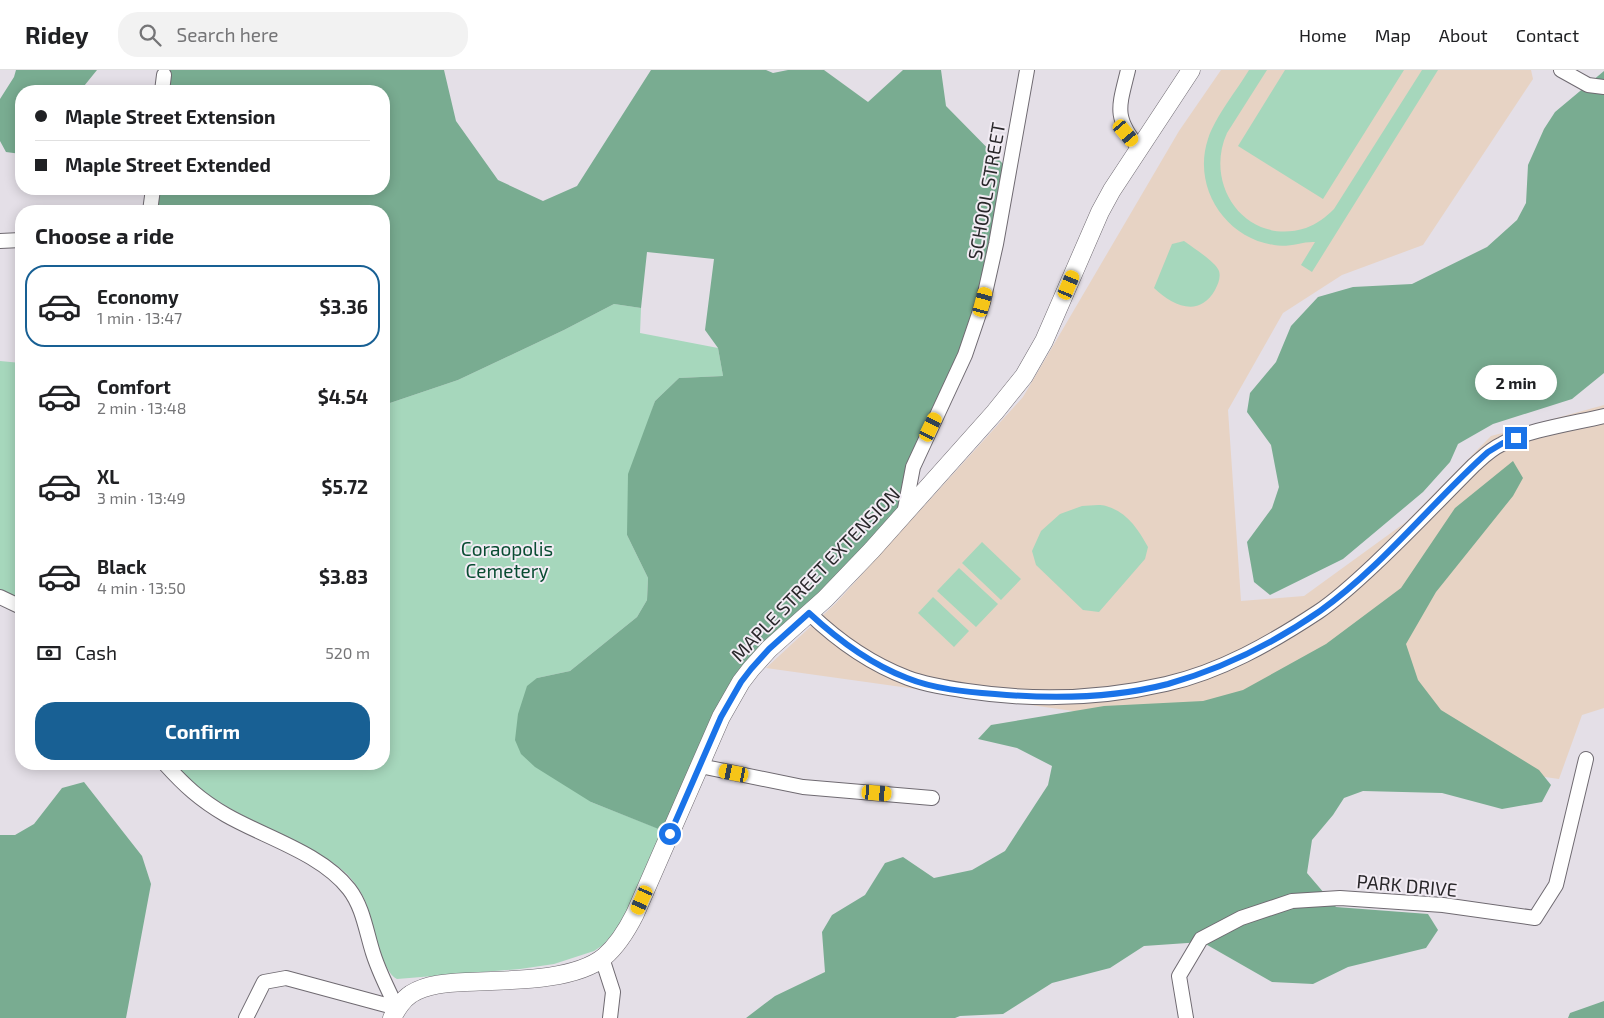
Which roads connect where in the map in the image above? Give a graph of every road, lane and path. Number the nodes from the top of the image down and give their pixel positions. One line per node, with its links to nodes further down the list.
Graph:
1 (1027, 70): 12 (street, SCHOOL STREET)
2 (1128, 70): 8 (street)
3 (1191, 70): 8 (street, MAPLE STREET EXTENSION)
4 (1561, 70): 7 (street)
5 (164, 76): 6 (street)
6 (163, 85)
7 (1604, 87)
8 (1139, 148): 12 (street, MAPLE STREET EXTENSION)
9 (15, 240): 10 (street)
10 (0, 241)
11 (1604, 416): 15 (street)
12 (904, 514): 15 (street, MAPLE STREET EXTENSION)
13 (0, 597): 14 (street)
14 (15, 604)
15 (809, 613): 17 (street, MAPLE STREET EXTENSION)
16 (1586, 759): 24 (street, PARK DRIVE)
17 (700, 766): 19 (street); 20 (street, MAPLE STREET EXTENSION)
18 (170, 770): 21 (street)
19 (932, 798)
20 (602, 958): 21 (street, MAPLE STREET EXTENSION); 23 (street)
21 (394, 1013): 22 (street)
22 (246, 1018)
23 (610, 1018)
24 (1186, 1018)

